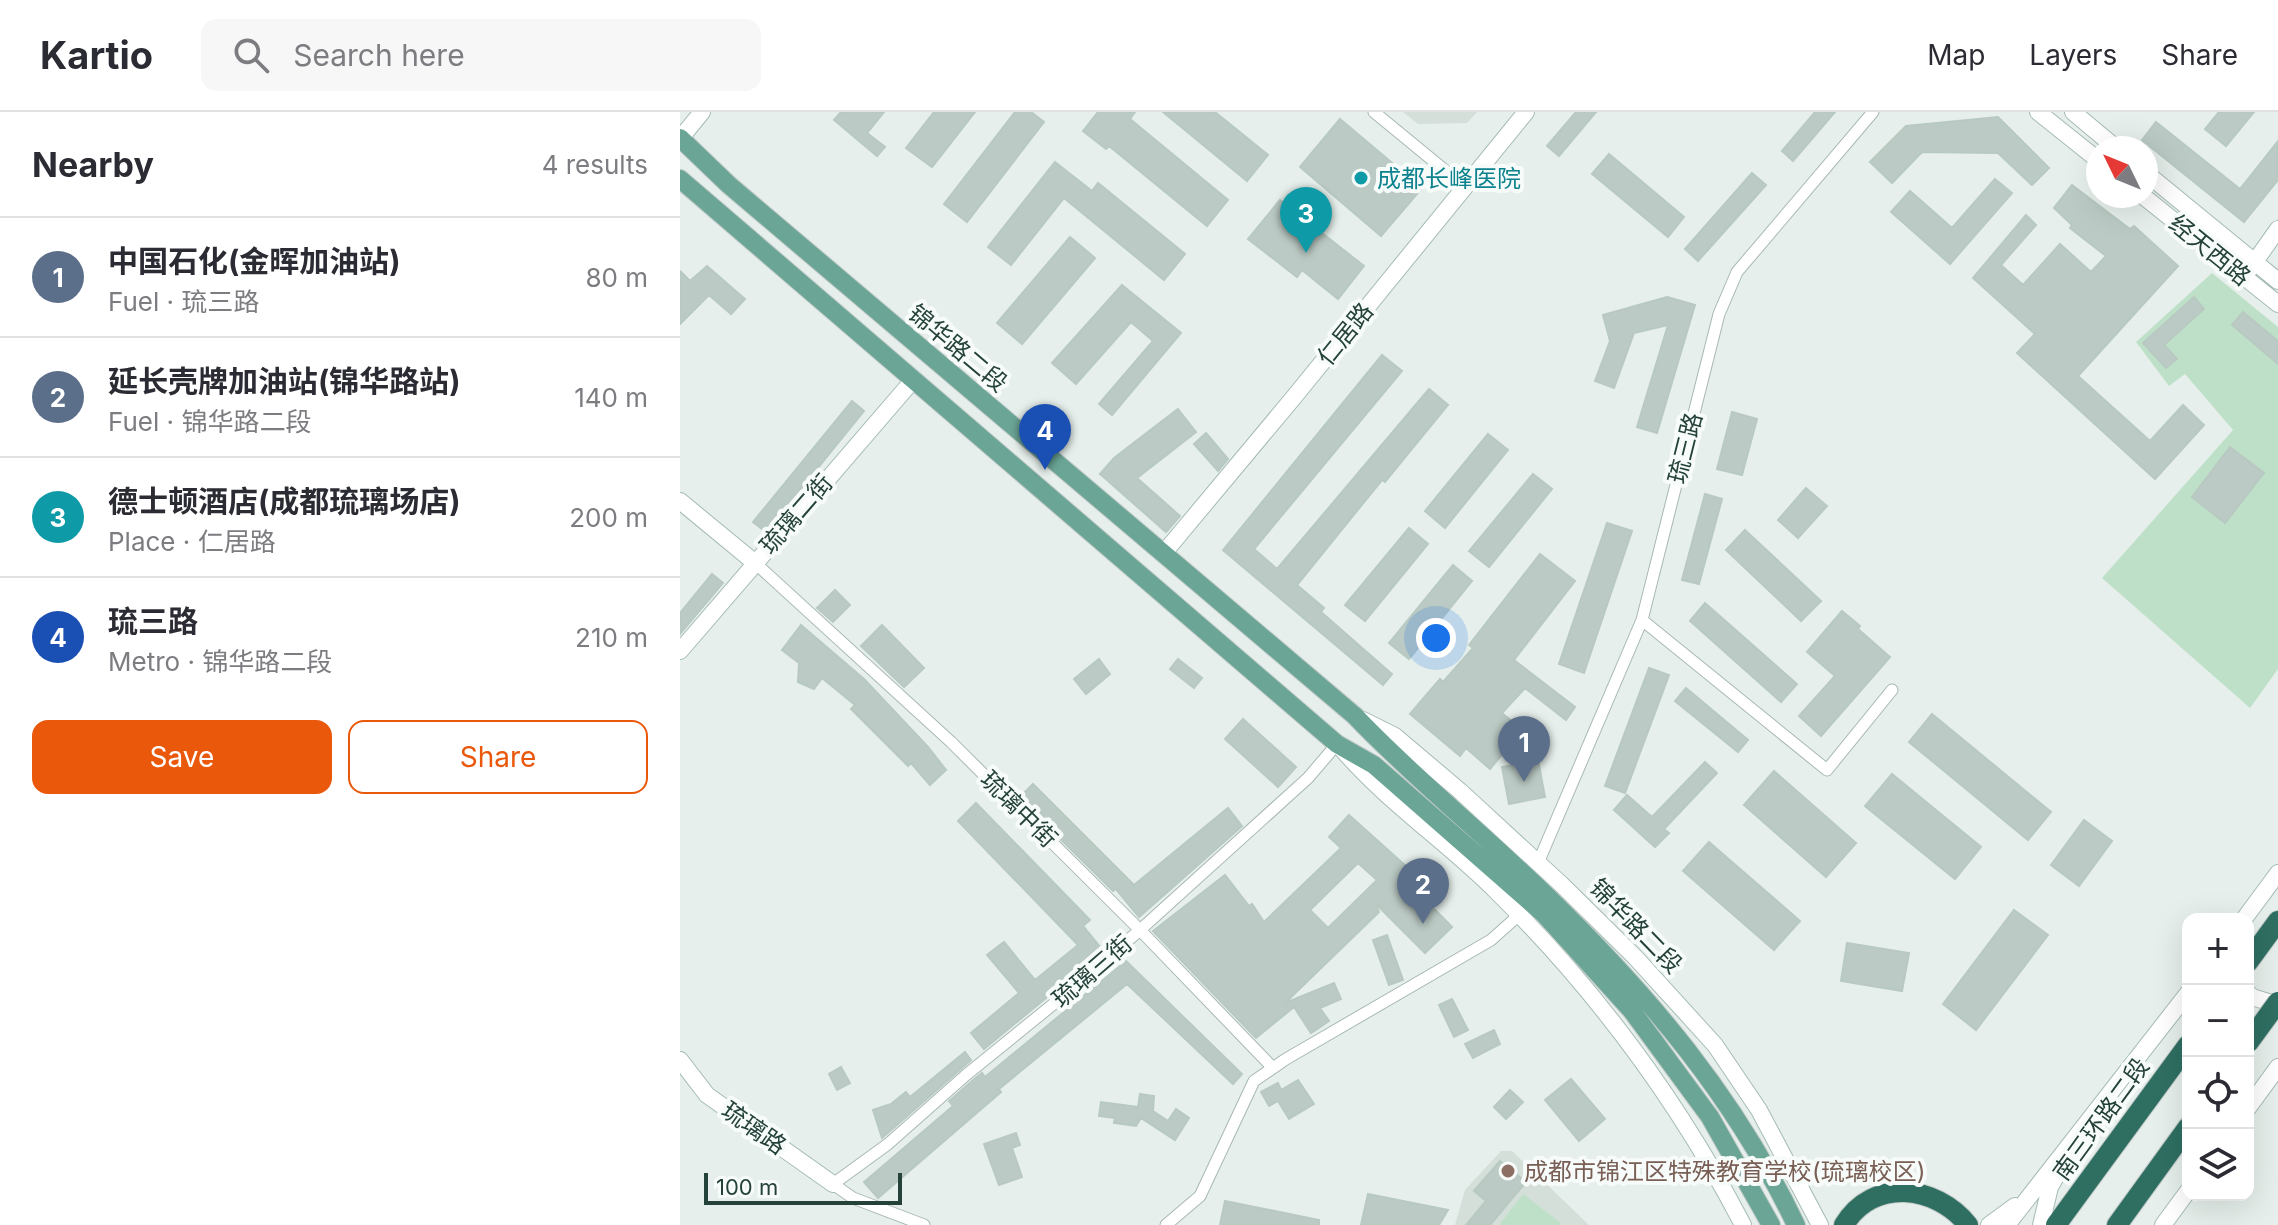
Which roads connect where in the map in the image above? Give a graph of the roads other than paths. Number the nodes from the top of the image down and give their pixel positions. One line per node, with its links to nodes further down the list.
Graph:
1 (702, 112): 8 (main road)
2 (1374, 112): 12 (street)
3 (1526, 112): 12 (main road, 仁居路)
4 (1873, 112): 23 (street, 琉三路)
5 (2038, 112): 9 (main road)
6 (2073, 112): 7 (main road)
7 (2102, 136)
8 (680, 139): 21 (main road, 锦华路二段)
9 (2086, 150)
10 (680, 179): 19 (main road)
11 (2158, 183): 15 (main road, 经天西路)
12 (1464, 186): 21 (main road, 仁居路)
13 (2158, 208): 16 (main road, 经天西路)
14 (2278, 229): 15 (main road)
15 (2254, 262): 16 (main road); 17 (main road, 经天西路)
16 (2244, 277): 18 (main road, 经天西路)
17 (2278, 281)
18 (2278, 304)
19 (914, 379): 22 (main road, 琉璃二街); 27 (main road)
20 (680, 501): 22 (main road)
21 (1163, 554): 26 (main road, 锦华路二段)
22 (754, 562): 24 (main road, 琉璃二街); 34 (street, 琉璃中街)
23 (1642, 620): 25 (street); 28 (street, 琉三路)
24 (680, 651)
25 (1892, 690)
26 (1355, 716): 28 (main road, 锦华路二段); 54 (main road, 锦华路二段)
27 (1337, 744): 31 (main road); 34 (street, 琉璃三街); 53 (main road)
28 (1538, 863): 55 (main road, 锦华路二段)
29 (2274, 880): 30 (main road); 32 (main road)
30 (2249, 913)
31 (1519, 915): 43 (street); 52 (main road)
32 (2254, 916)
33 (2278, 921): 35 (highway)
34 (1140, 930): 43 (street, 琉璃中街); 48 (street, 琉璃三街)
35 (2254, 954)
36 (2254, 997): 38 (main road)
37 (2182, 1001): 45 (main road)
38 (2278, 1003): 39 (highway, bridge)
39 (2254, 1035)
40 (2182, 1053): 61 (highway, 南三环路二段)
41 (680, 1060): 48 (main road, 琉璃路)
42 (2278, 1067): 44 (main road)
43 (1273, 1068): 51 (street)
44 (2254, 1100)
45 (2102, 1104): 47 (main road); 60 (main road)
46 (2187, 1129): 62 (highway)
47 (2062, 1155): 58 (main road); 59 (main road)
48 (833, 1184): 50 (street, 琉璃路)
49 (2182, 1199): 63 (main road)
50 (924, 1225)
51 (1166, 1225)
52 (1743, 1225)
53 (1771, 1225)
54 (1796, 1225)
55 (1820, 1225)
56 (1844, 1225): 57 (highway)
57 (1968, 1225)
58 (1989, 1225)
59 (2007, 1225)
60 (2041, 1225)
61 (2056, 1225)
62 (2117, 1225)
63 (2162, 1225)

